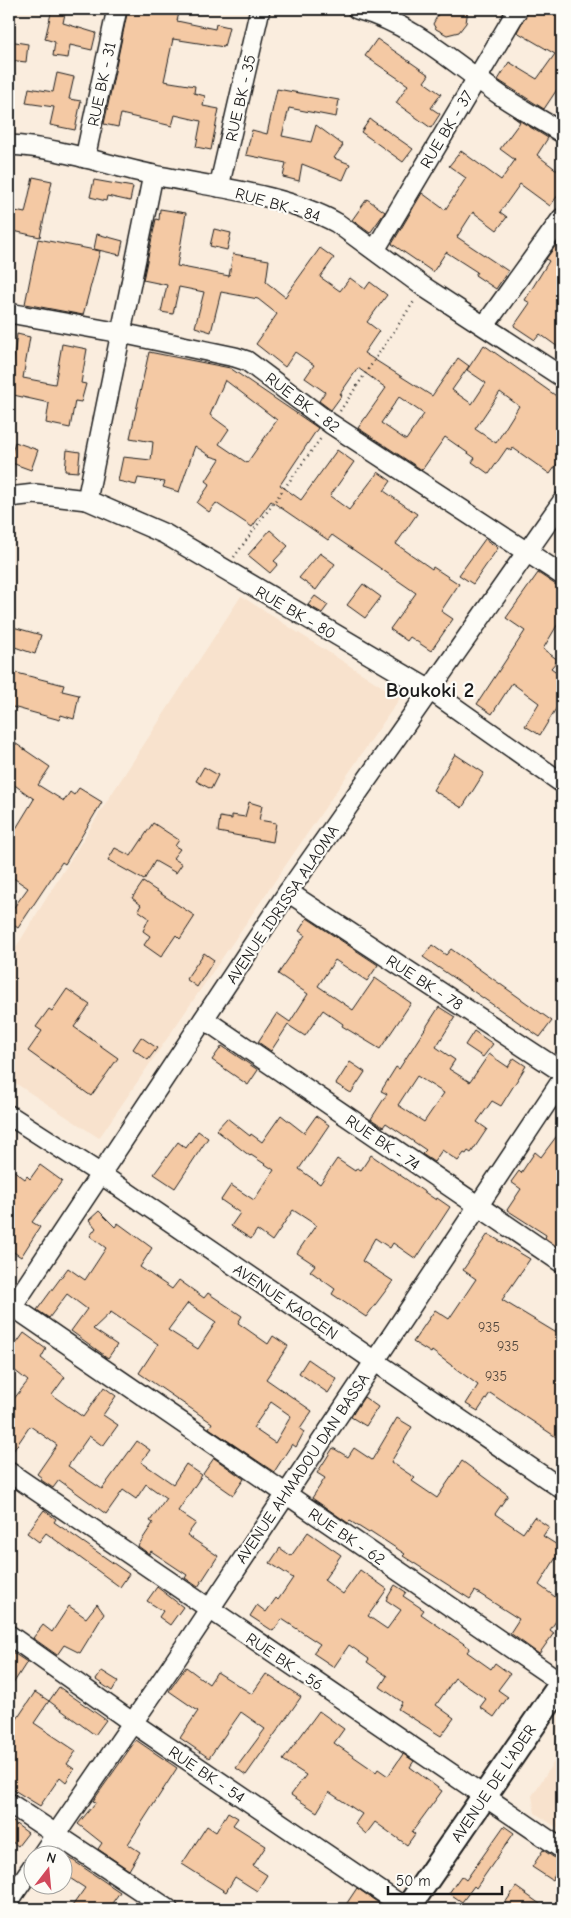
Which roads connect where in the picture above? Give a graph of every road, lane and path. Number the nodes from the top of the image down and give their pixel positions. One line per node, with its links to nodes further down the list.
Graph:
1 (117, 9): 8 (street, RUE BK - 31)
2 (260, 9): 10 (street, RUE BK - 35)
3 (357, 9): 5 (street)
4 (518, 9): 5 (street, RUE BK - 37)
5 (477, 77): 6 (street); 12 (street, RUE BK - 37)
6 (562, 133)
7 (9, 145): 8 (street, RUE BK - 84)
8 (85, 158): 9 (street, RUE BK - 84)
9 (153, 175): 10 (street, RUE BK - 84); 15 (street)
10 (219, 187): 12 (street, RUE BK - 84)
11 (562, 218): 14 (street)
12 (375, 250): 14 (street, RUE BK - 84)
13 (9, 313): 15 (street, RUE BK - 82)
14 (485, 325): 16 (street, RUE BK - 84)
15 (121, 333): 18 (street); 20 (street, RUE BK - 82)
16 (562, 378)
17 (9, 497): 18 (street, RUE BK - 80)
18 (87, 500): 22 (street, RUE BK - 80)
19 (562, 502): 20 (street, AVENUE IDRISSA ALAOMA)
20 (526, 551): 21 (street, RUE BK - 82); 22 (street, AVENUE IDRISSA ALAOMA)
21 (562, 575)
22 (430, 690): 23 (street, RUE BK - 80); 24 (street, AVENUE IDRISSA ALAOMA)
23 (562, 783)
24 (288, 892): 25 (street, AVENUE IDRISSA ALAOMA); 26 (street, RUE BK - 78)
25 (204, 1019): 29 (street, AVENUE IDRISSA ALAOMA); 30 (street, RUE BK - 74)
26 (562, 1072)
27 (562, 1080): 30 (street, AVENUE AHMADOU DAN BASSA)
28 (9, 1115): 29 (street, AVENUE KAOCEN)
29 (99, 1173): 32 (street, AVENUE IDRISSA ALAOMA); 33 (street, AVENUE KAOCEN)
30 (479, 1207): 31 (street, RUE BK - 74); 33 (street, AVENUE AHMADOU DAN BASSA)
31 (562, 1263)
32 (10, 1308): 36 (street, RUE BK - 62)
33 (374, 1361): 35 (street, AVENUE KAOCEN); 36 (street, AVENUE AHMADOU DAN BASSA)
34 (9, 1472): 37 (street, RUE BK - 56)
35 (562, 1490)
36 (286, 1495): 37 (street, AVENUE AHMADOU DAN BASSA); 39 (street, RUE BK - 62)
37 (209, 1610): 40 (street, AVENUE AHMADOU DAN BASSA); 41 (street, RUE BK - 56)
38 (9, 1635): 40 (street, RUE BK - 54)
39 (562, 1683): 41 (main road, AVENUE DE L'ADER)
40 (133, 1723): 43 (street, AVENUE AHMADOU DAN BASSA); 49 (street, RUE BK - 54)
41 (484, 1796): 45 (street, RUE BK - 56); 49 (main road, AVENUE DE L'ADER)
42 (9, 1803): 43 (street)
43 (55, 1835): 44 (street, AVENUE AHMADOU DAN BASSA); 48 (street)
44 (48, 1846)
45 (562, 1849)
46 (22, 1882): 47 (street)
47 (9, 1901)
48 (168, 1909)
49 (407, 1909)

